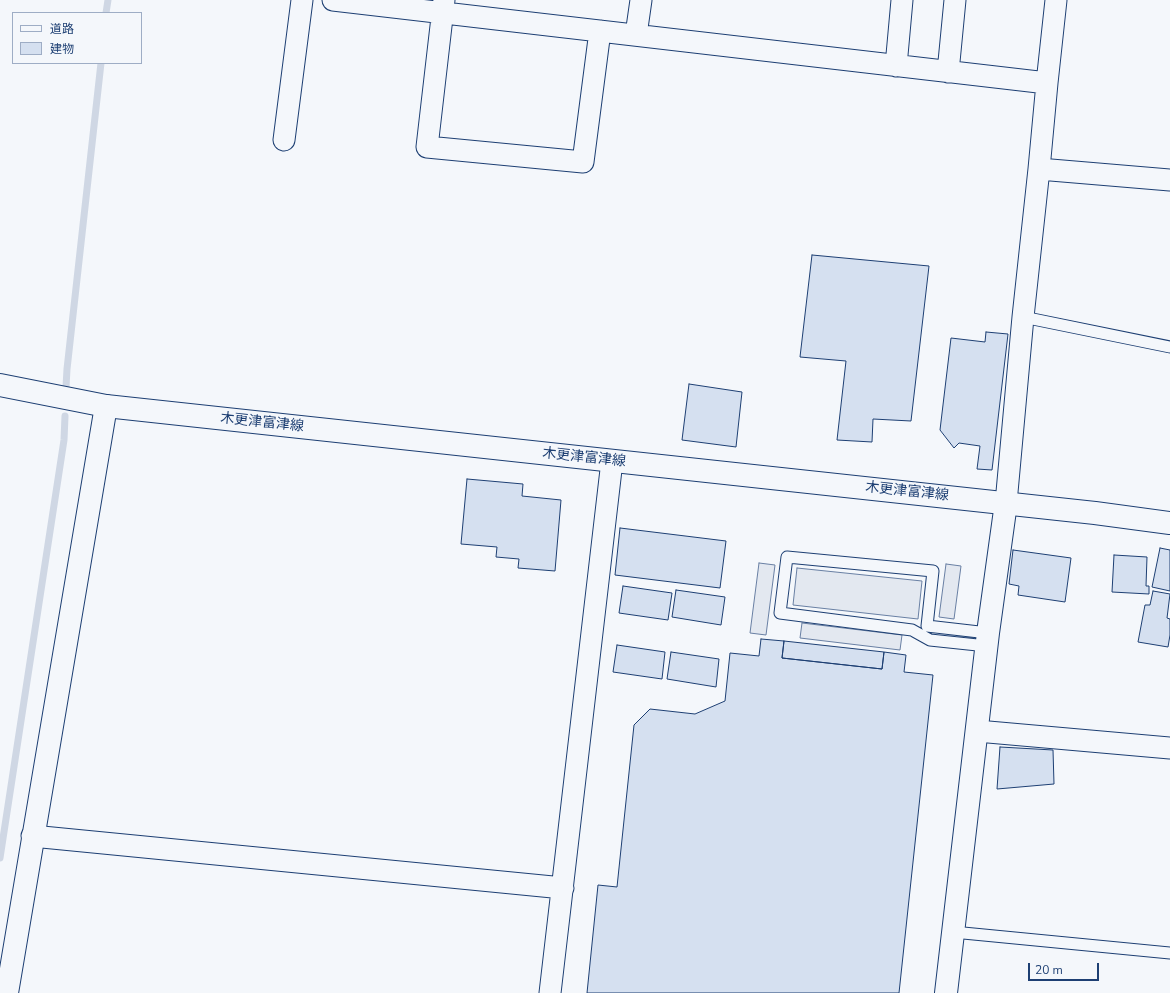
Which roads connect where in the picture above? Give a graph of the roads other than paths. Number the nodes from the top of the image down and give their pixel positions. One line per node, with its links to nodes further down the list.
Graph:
1 (302, 0): 13 (street)
2 (333, 0): 7 (street)
3 (641, 0): 9 (street)
4 (902, 0): 10 (street)
5 (955, 0): 11 (street)
6 (1056, 0): 12 (street)
7 (443, 6): 8 (street); 8 (street)
8 (600, 31): 9 (street)
9 (636, 35): 10 (street)
10 (896, 66): 11 (street)
11 (948, 72): 12 (street)
12 (1046, 83): 14 (street)
13 (284, 140)
14 (1040, 169): 15 (street); 16 (street)
15 (1170, 180)
16 (1023, 317): 17 (lane); 21 (street)
17 (1170, 347)
18 (0, 385): 19 (main road, 木更津富津線)
19 (106, 406): 20 (main road, 木更津富津線); 26 (main road)
20 (612, 461): 21 (main road, 木更津富津線); 27 (street)
21 (1006, 503): 22 (main road, 木更津富津線); 23 (main road)
22 (1170, 523)
23 (987, 640): 23 (lane); 24 (main road)
24 (977, 731): 25 (street); 28 (main road)
25 (1170, 748)
26 (32, 836): 27 (street); 30 (main road)
27 (563, 888): 31 (street)
28 (953, 932): 29 (lane); 32 (main road)
29 (1170, 954)
30 (7, 993)
31 (550, 993)
32 (946, 993)

